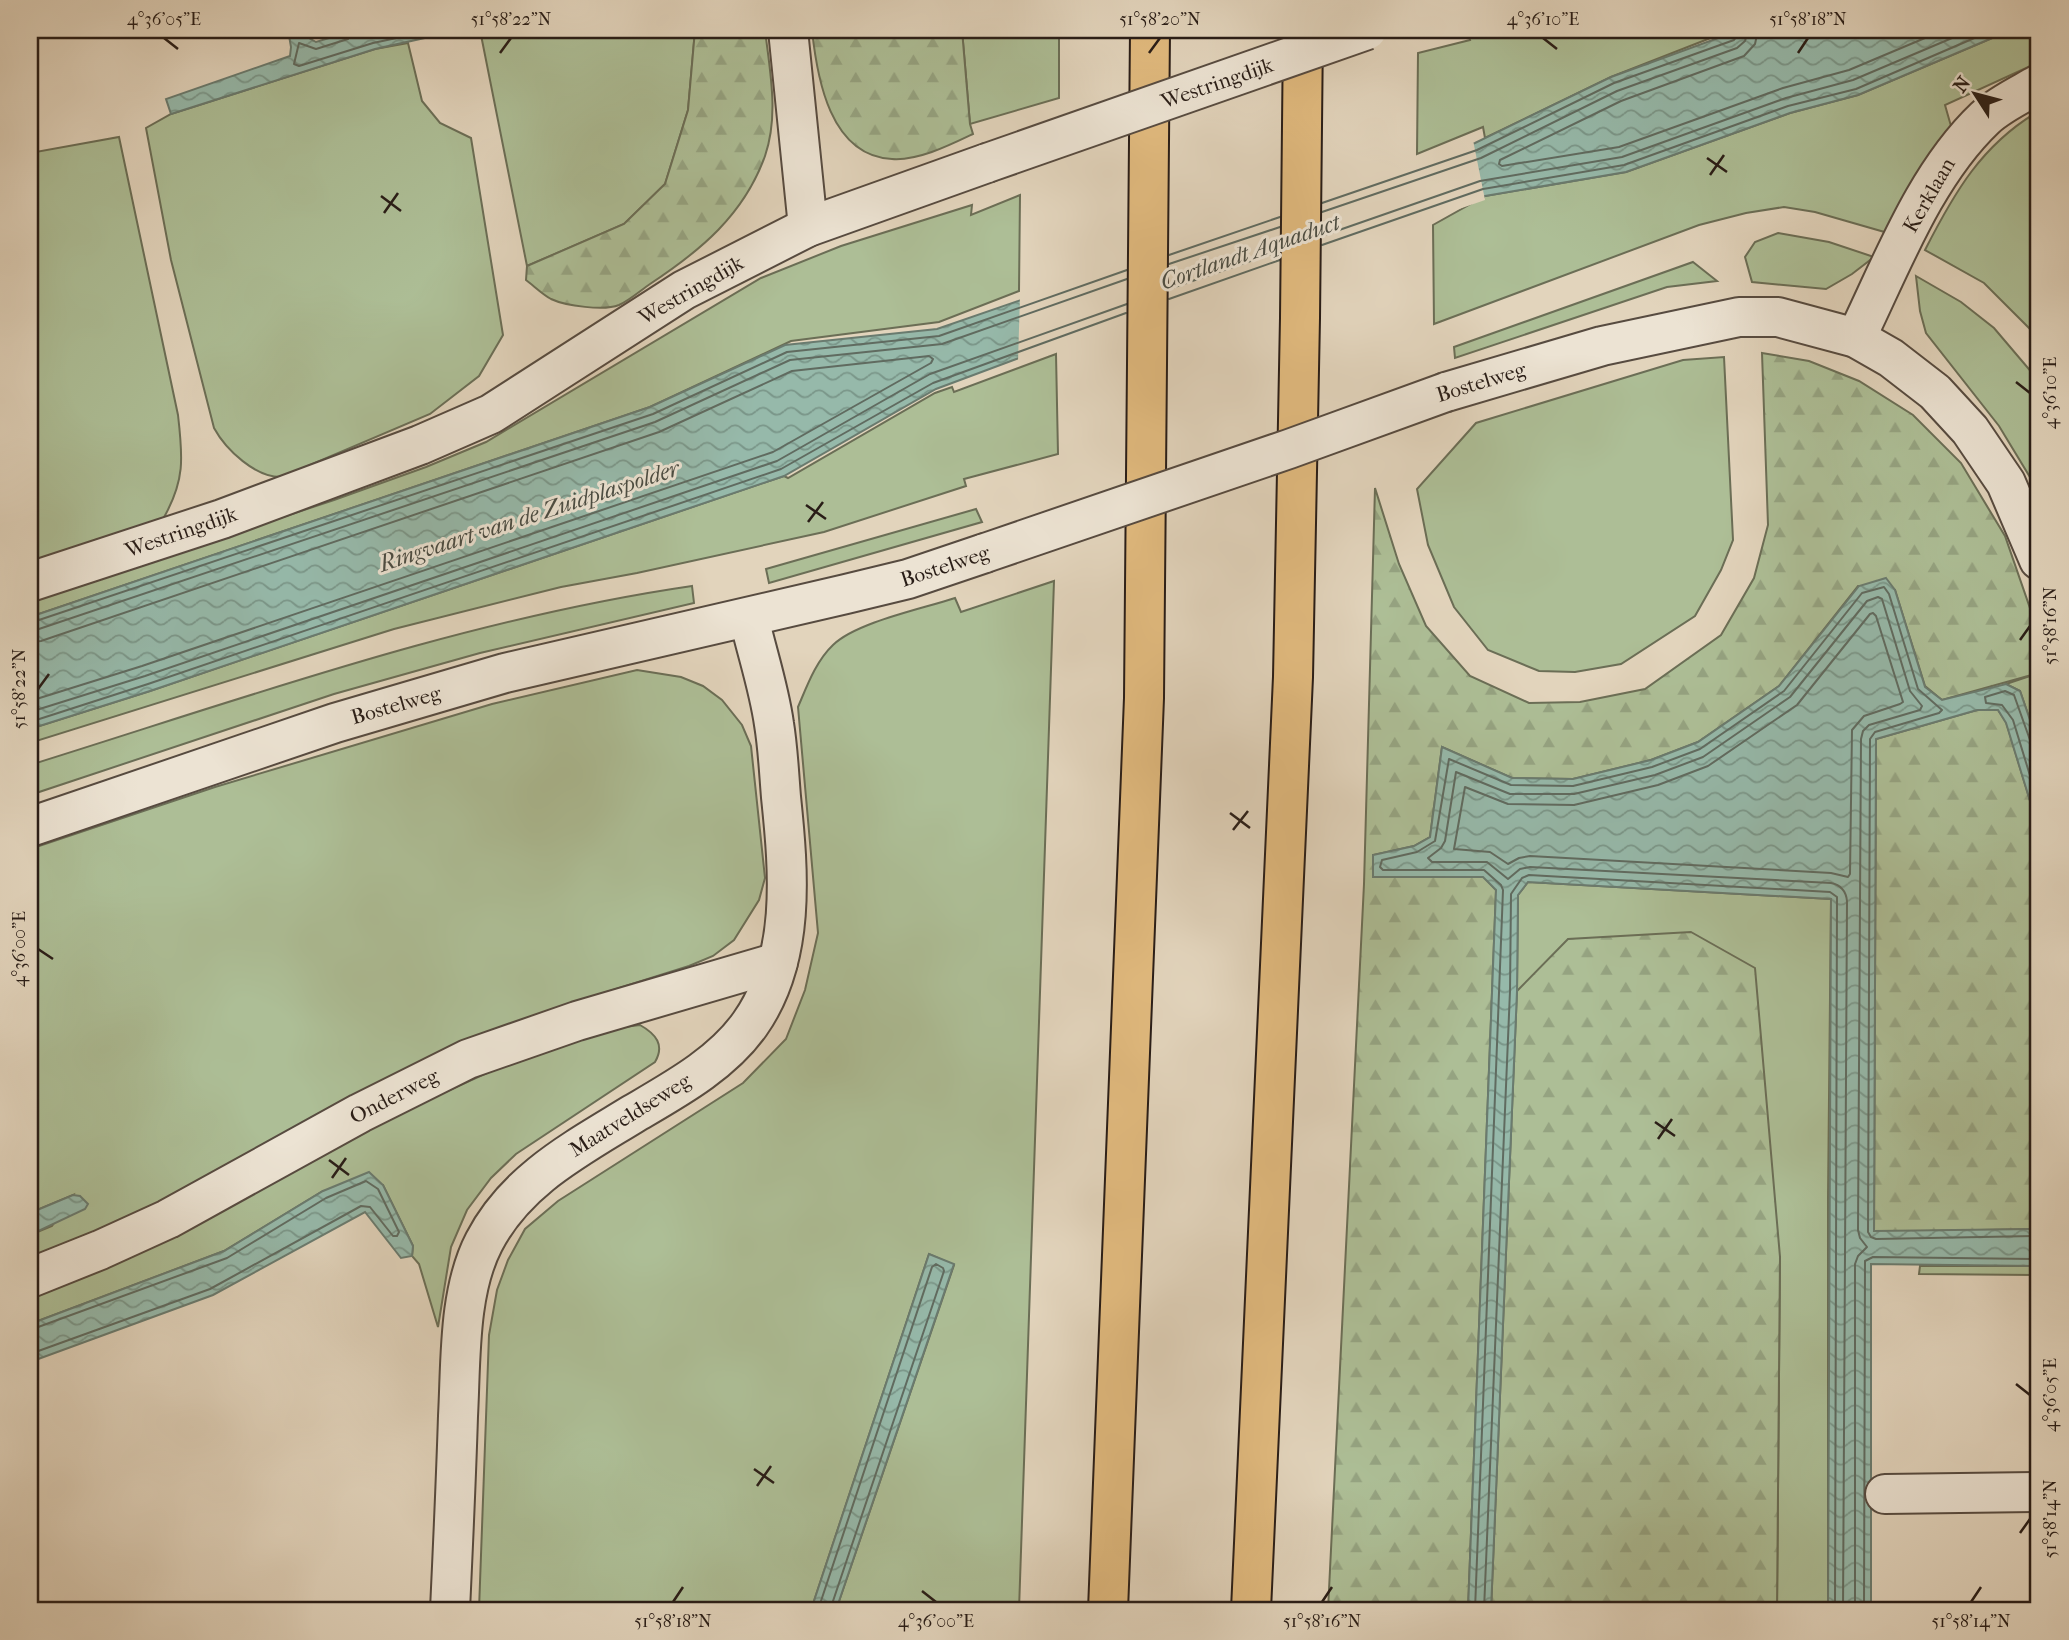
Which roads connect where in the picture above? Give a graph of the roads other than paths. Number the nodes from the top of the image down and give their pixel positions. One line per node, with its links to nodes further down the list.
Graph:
1 (788, 30): 6 (street)
2 (1150, 30): 17 (highway)
3 (1303, 30): 18 (highway)
4 (1367, 30): 6 (street, Westringdijk, bridge)
5 (2039, 84): 7 (street, Kerklaan)
6 (808, 227): 9 (street, Westringdijk)
7 (1856, 338): 8 (street, Bostelweg); 10 (street, Bostelweg, bridge)
8 (2039, 560)
9 (30, 582)
10 (749, 618): 11 (street, Bostelweg); 12 (street, Maatveldseweg)
11 (30, 827)
12 (778, 962): 13 (street, Onderweg); 16 (street, Maatveldseweg)
13 (30, 1278)
14 (2039, 1492): 15 (street)
15 (1885, 1494)
16 (450, 1610)
17 (1108, 1610)
18 (1251, 1610)

